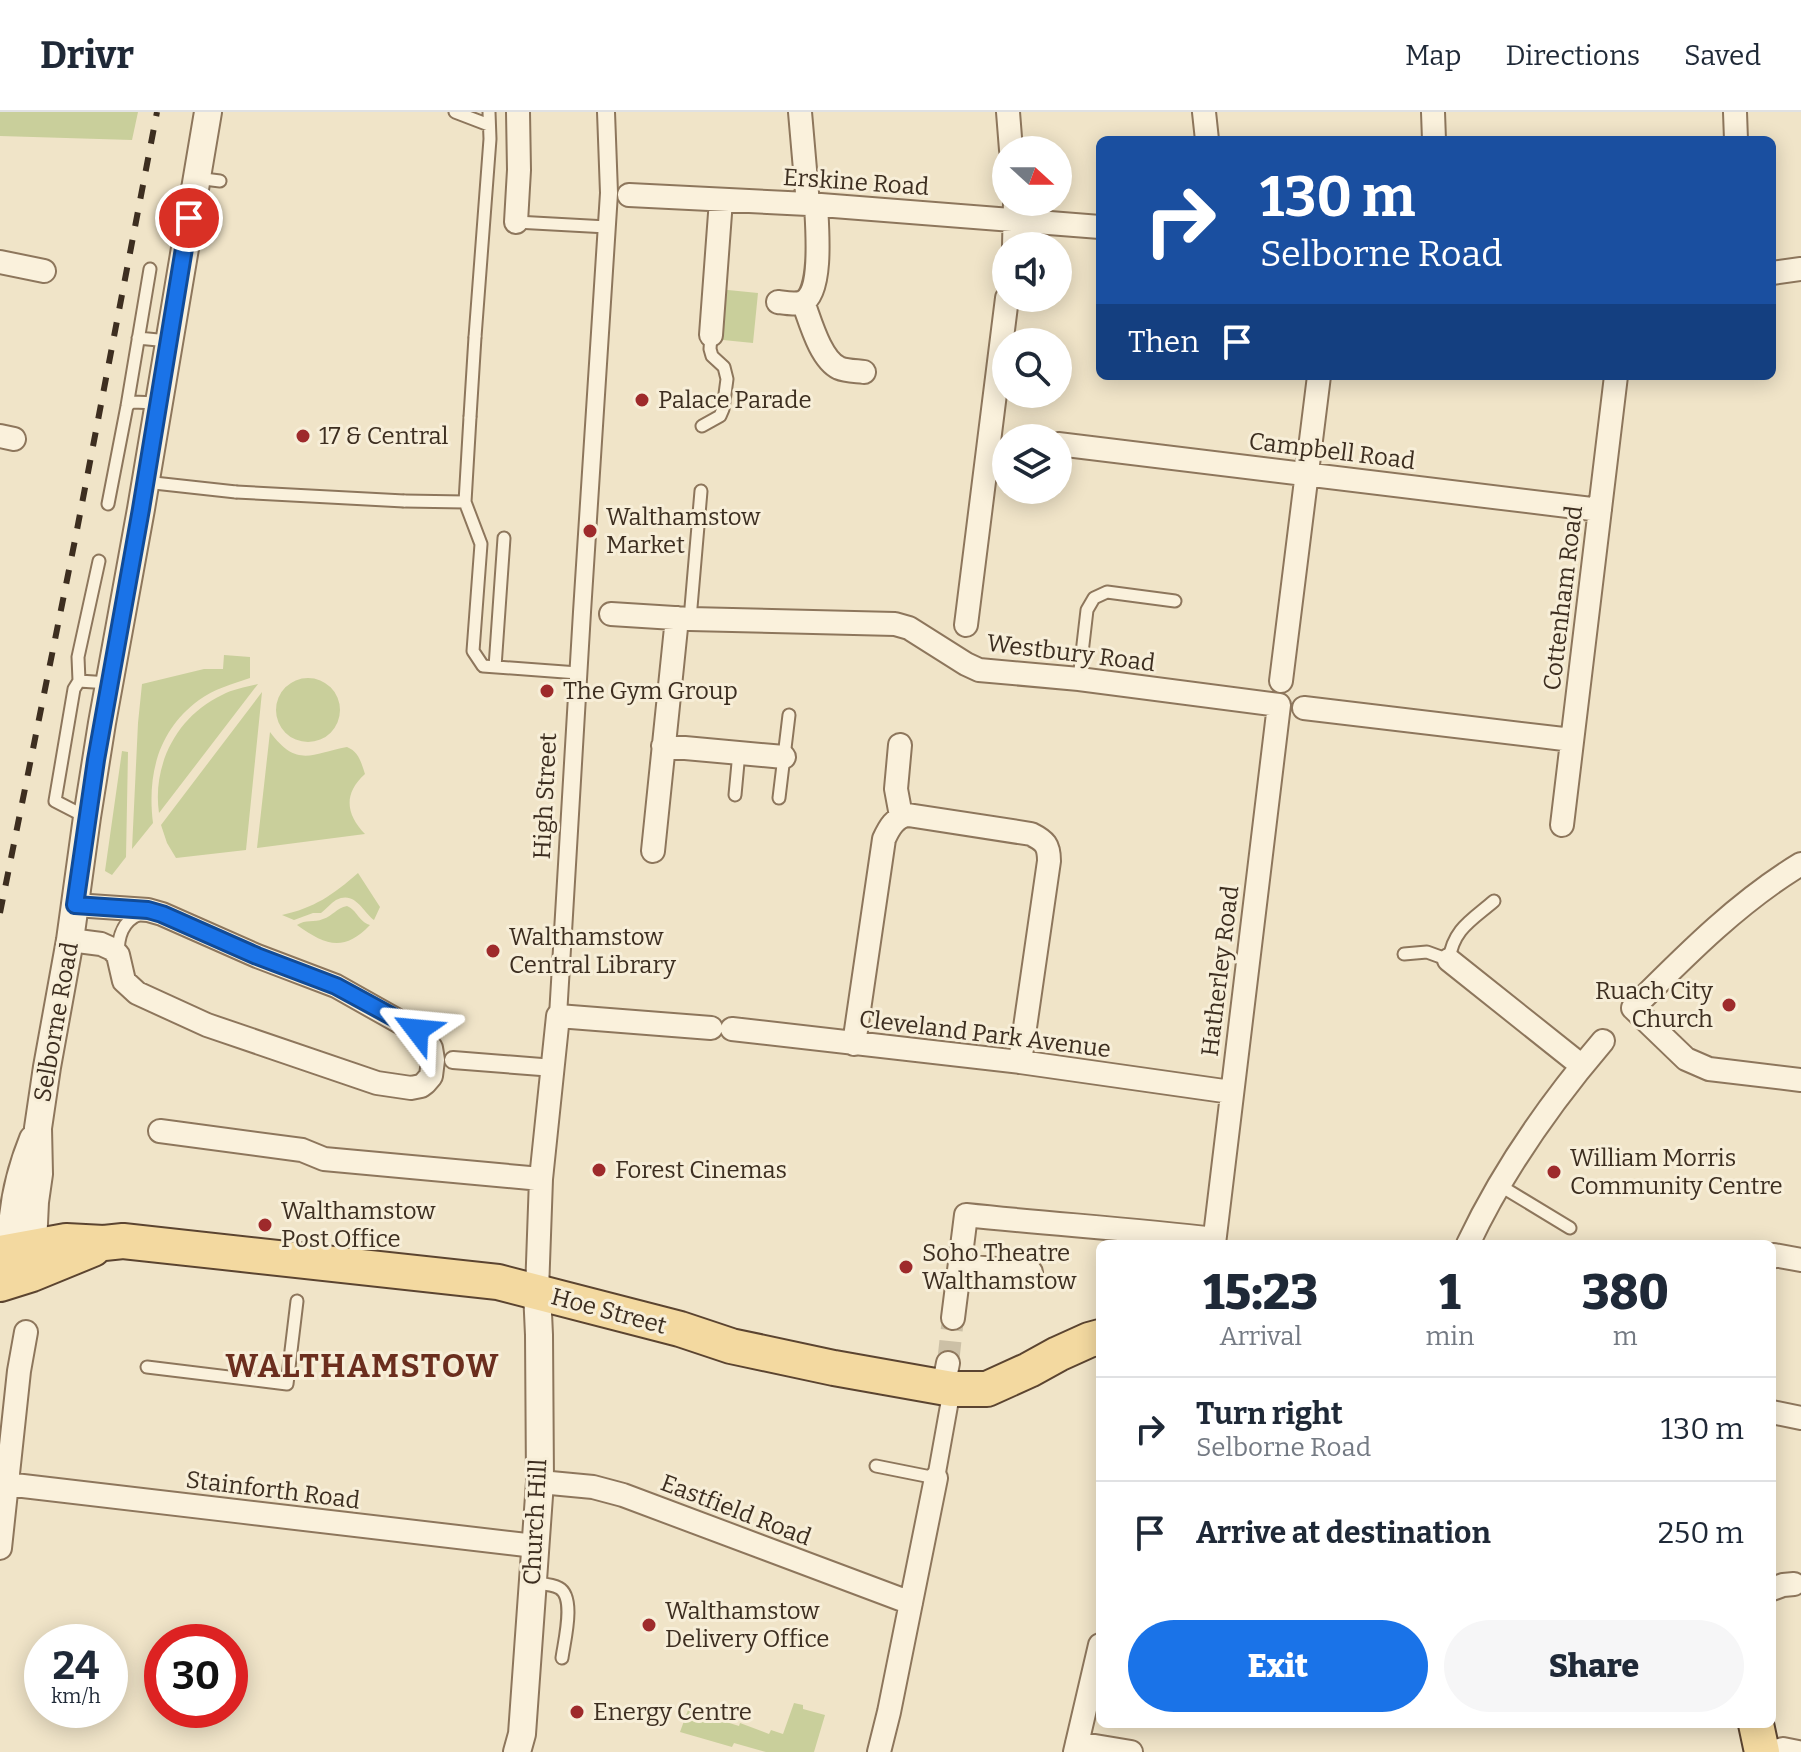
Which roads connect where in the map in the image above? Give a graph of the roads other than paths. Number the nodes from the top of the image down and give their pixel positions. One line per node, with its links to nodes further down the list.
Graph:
1 (208, 112): 33 (street, Selborne Road)
2 (455, 112): 11 (lane)
3 (489, 112): 11 (lane)
4 (518, 112): 21 (street)
5 (606, 112): 16 (street, High Street)
6 (800, 112): 18 (street)
7 (1008, 112): 12 (street)
8 (1204, 112): 13 (street)
9 (1433, 112): 14 (street)
10 (1735, 112): 15 (street)
11 (489, 125): 47 (lane, bridge)
12 (1010, 136)
13 (1207, 136)
14 (1434, 136)
15 (1736, 136)
16 (619, 194): 17 (street, Erskine Road); 23 (street, High Street)
17 (721, 200): 18 (street, Erskine Road); 34 (street)
18 (812, 205): 19 (street, Erskine Road); 30 (street)
19 (992, 210)
20 (1042, 216): 22 (street, Erskine Road)
21 (516, 222): 23 (lane)
22 (1096, 226)
23 (607, 227): 53 (street, High Street)
24 (0, 262): 27 (street)
25 (150, 269): 32 (lane)
26 (1801, 269): 28 (street)
27 (44, 271)
28 (1776, 272)
29 (778, 302): 30 (street)
30 (803, 302): 35 (street)
31 (1006, 312): 40 (street)
32 (138, 338): 33 (lane); 39 (lane)
33 (168, 341): 38 (street, Selborne Road)
34 (710, 342): 41 (lane)
35 (864, 372)
36 (1318, 380): 44 (street)
37 (1616, 380): 49 (street, Cottenham Road)
38 (158, 403): 39 (lane); 45 (street, Selborne Road)
39 (127, 406): 48 (lane)
40 (999, 424)
41 (702, 426)
42 (1072, 446): 44 (street, Campbell Road)
43 (992, 472): 56 (street)
44 (1306, 474): 49 (street, Campbell Road); 61 (street)
45 (145, 482): 47 (lane, bridge); 62 (street, Selborne Road)
46 (701, 491): 55 (lane)
47 (465, 502): 57 (lane)
48 (108, 504)
49 (1600, 510): 66 (street, Cottenham Road)
50 (504, 538): 57 (lane)
51 (99, 561): 60 (lane)
52 (1175, 601): 59 (lane)
53 (582, 612): 54 (street, Westbury Road); 58 (street, High Street)
54 (611, 614): 55 (street, Westbury Road)
55 (684, 619): 59 (street, Westbury Road); 68 (street)
56 (966, 625)
57 (495, 667): 58 (lane)
58 (578, 673): 85 (street, High Street)
59 (1079, 679): 63 (street, Westbury Road)
60 (79, 681): 62 (lane); 74 (lane)
61 (1281, 681)
62 (109, 683): 74 (street, Selborne Road)
63 (1279, 705): 93 (street, Hatherley Road)
64 (1304, 708): 66 (street)
65 (789, 715): 70 (lane)
66 (1572, 740): 75 (street, Cottenham Road)
67 (900, 745): 73 (street)
68 (663, 746): 69 (street); 76 (street)
69 (739, 752): 70 (street); 71 (lane)
70 (784, 757): 72 (lane)
71 (735, 795)
72 (779, 798)
73 (901, 816): 87 (street); 89 (street)
74 (87, 817): 79 (street, Selborne Road)
75 (1562, 825)
76 (653, 851)
77 (1801, 864): 92 (street)
78 (1494, 901): 84 (lane)
79 (75, 905): 80 (street); 81 (street, Selborne Road)
80 (148, 910): 83 (lane); 83 (street)
81 (70, 940): 83 (street); 103 (street, Selborne Road)
82 (1404, 954): 84 (lane)
83 (118, 955)
84 (1449, 960): 90 (street)
85 (558, 1016): 87 (street, Cleveland Park Avenue); 91 (street, High Street)
86 (1603, 1041): 90 (street)
87 (854, 1044): 89 (street, Cleveland Park Avenue)
88 (453, 1060): 91 (street)
89 (1020, 1062): 93 (street, Cleveland Park Avenue)
90 (1582, 1066): 96 (street)
91 (554, 1068): 95 (street, High Street)
92 (1801, 1080)
93 (1231, 1092): 99 (street, Hatherley Road)
94 (160, 1131): 95 (street)
95 (541, 1179): 106 (street, High Street)
96 (1499, 1185): 97 (lane); 100 (street)
97 (1570, 1228)
98 (1201, 1240): 104 (street)
99 (1214, 1240)
100 (1470, 1240)
101 (1776, 1255): 102 (street)
102 (1801, 1260)
103 (15, 1265): 106 (main road, Hoe Street)
104 (960, 1266): 105 (street); 108 (street)
105 (1031, 1272)
106 (537, 1291): 112 (main road, Hoe Street); 117 (street, Church Hill)
107 (297, 1301): 111 (lane)
108 (953, 1318)
109 (26, 1332): 118 (street)
110 (1096, 1338): 112 (main road, Hoe Street)
111 (147, 1367)
112 (948, 1380): 116 (street)
113 (1776, 1413): 114 (street)
114 (1801, 1418)
115 (876, 1466): 116 (lane)
116 (936, 1478): 122 (street)
117 (540, 1482): 119 (street, Church Hill); 122 (street, Eastfield Road)
118 (6, 1484): 119 (street, Stainforth Road); 120 (street)
119 (535, 1546): 121 (street, Church Hill)
120 (0, 1548)
121 (532, 1583): 123 (lane); 127 (street, Church Hill)
122 (911, 1603): 128 (street)
123 (562, 1658)
124 (1096, 1662): 126 (street)
125 (1757, 1728): 130 (main road)
126 (1076, 1748): 129 (street)
127 (517, 1752)
128 (879, 1752)
129 (1131, 1752)
130 (1762, 1752)
131 (1772, 1752): 132 (street)
132 (1798, 1752)

